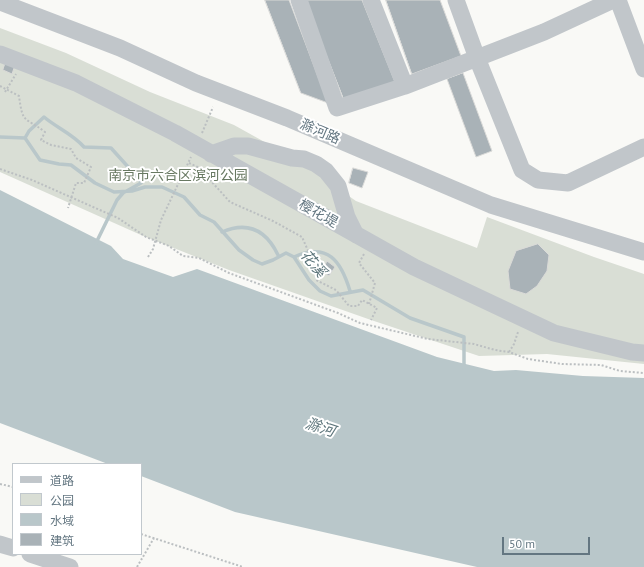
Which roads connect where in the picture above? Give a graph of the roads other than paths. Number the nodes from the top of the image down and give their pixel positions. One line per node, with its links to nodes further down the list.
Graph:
1 (299, 0): 10 (street)
2 (371, 0): 10 (street)
3 (456, 0): 8 (street)
4 (613, 0): 8 (street)
5 (618, 0): 9 (street)
6 (0, 2): 14 (street, 滁河路)
7 (0, 54): 12 (street, 樱花堤)
8 (477, 58): 10 (street); 11 (street)
9 (644, 69)
10 (405, 86)
11 (644, 147)
12 (212, 154): 13 (street, 樱花堤); 13 (street)
13 (356, 235): 15 (street, 樱花堤)
14 (644, 252)
15 (644, 353)
16 (0, 544): 17 (street)
17 (12, 548)
18 (33, 555): 19 (street)
19 (70, 567)

